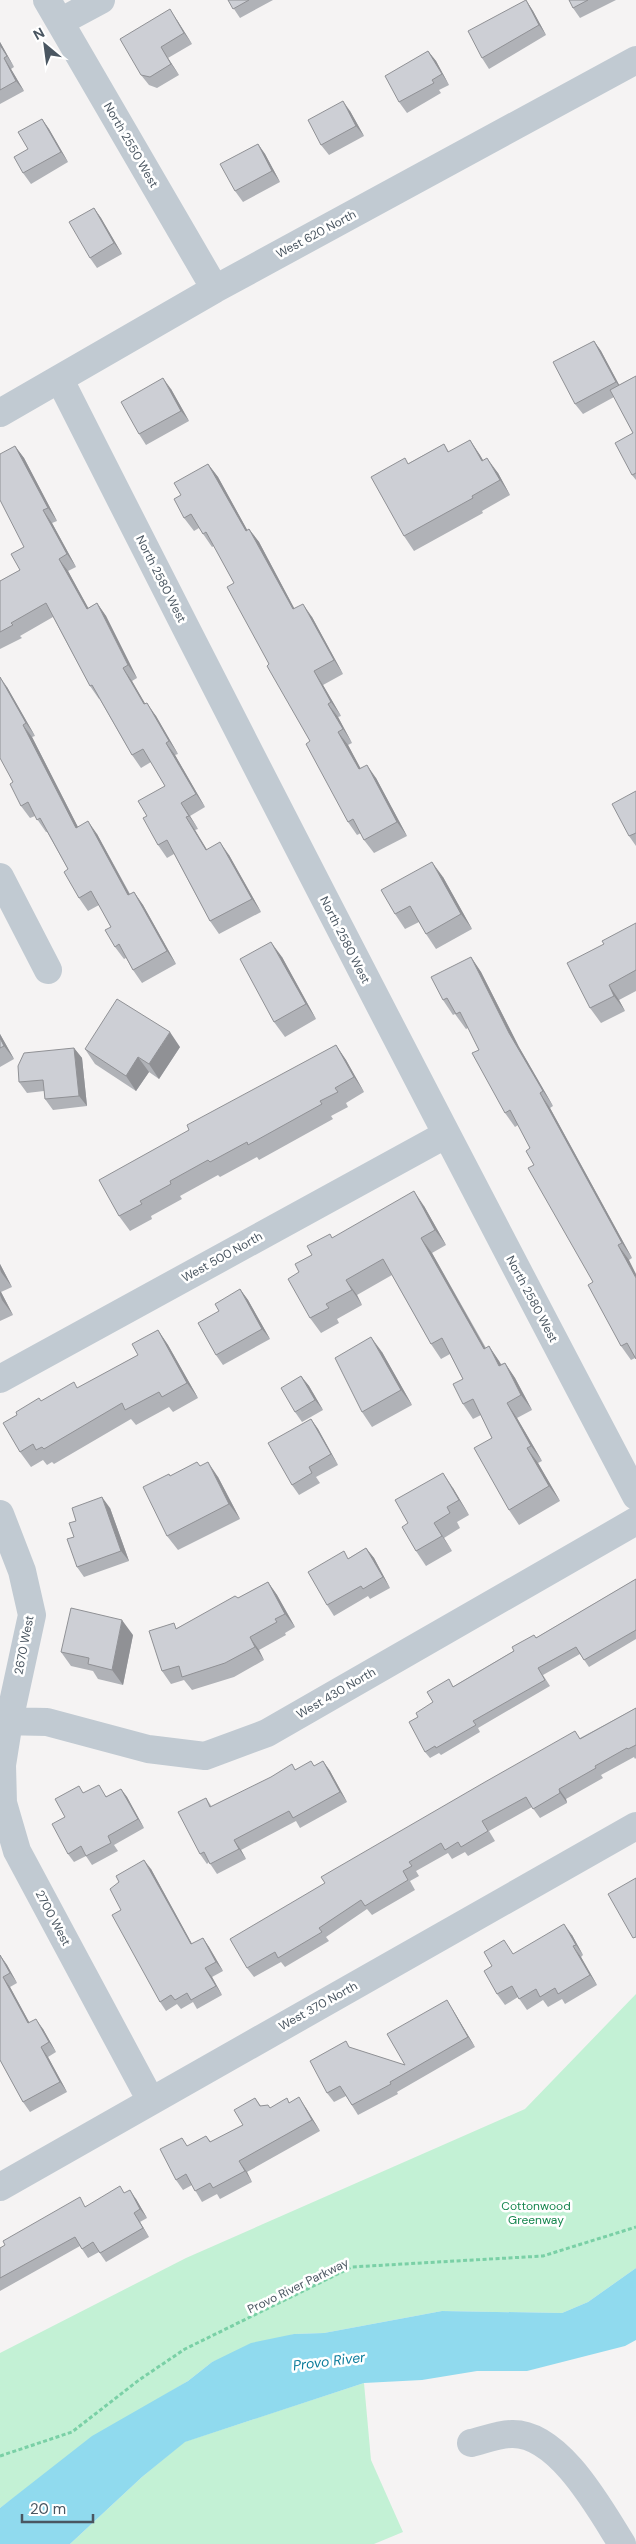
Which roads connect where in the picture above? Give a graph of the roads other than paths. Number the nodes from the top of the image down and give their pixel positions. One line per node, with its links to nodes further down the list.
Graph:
1 (100, 0): 2 (street)
2 (53, 11): 4 (street, North 2550 West)
3 (636, 60): 4 (street, West 620 North)
4 (215, 289): 5 (street, West 620 North)
5 (60, 380): 6 (street, West 620 North); 9 (street, North 2580 West)
6 (0, 413)
7 (0, 877): 8 (street)
8 (48, 970)
9 (445, 1135): 10 (street, West 500 North); 11 (street, North 2580 West)
10 (0, 1379)
11 (636, 1496)
12 (0, 1514): 14 (street, 2670 West)
13 (636, 1521): 14 (street, West 430 North)
14 (4, 1721): 16 (street, 2700 West)
15 (636, 1826): 16 (street, West 370 North)
16 (151, 2101): 17 (street, West 370 North)
17 (0, 2187)
18 (470, 2443): 19 (street)
19 (622, 2544)

